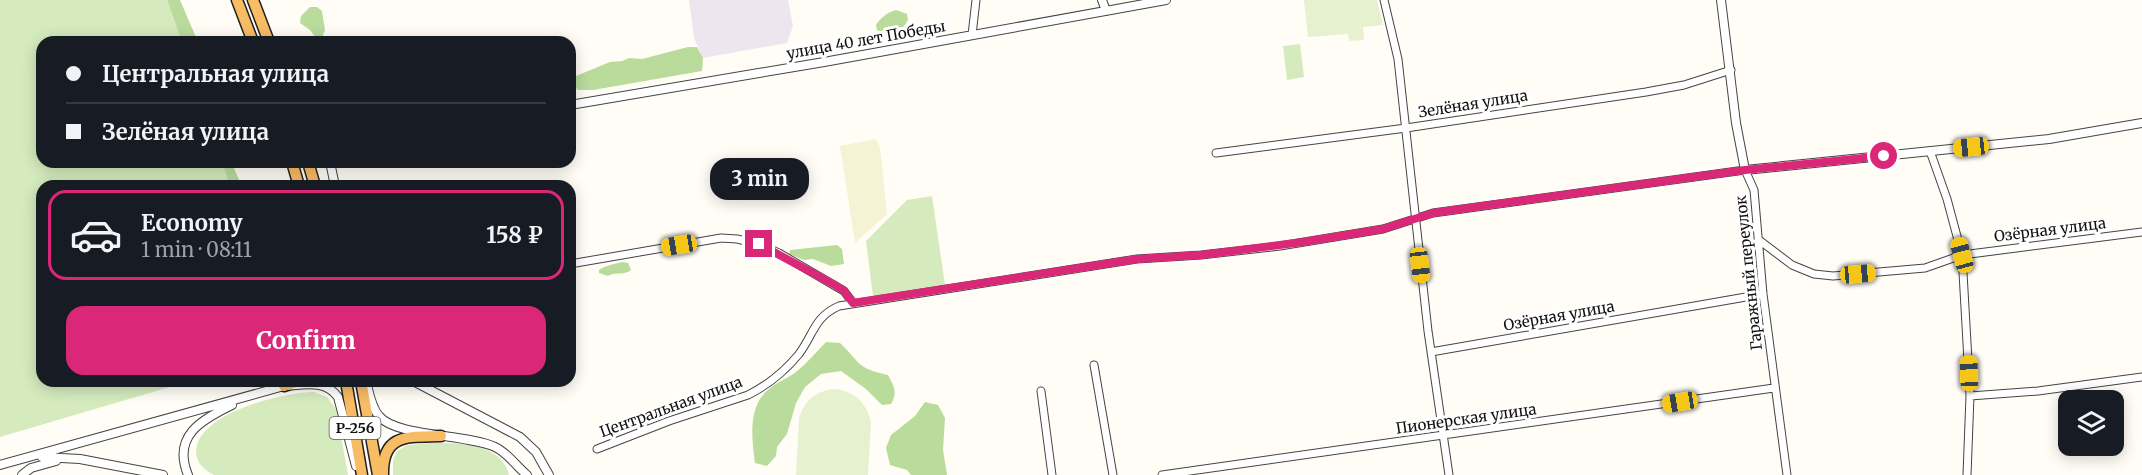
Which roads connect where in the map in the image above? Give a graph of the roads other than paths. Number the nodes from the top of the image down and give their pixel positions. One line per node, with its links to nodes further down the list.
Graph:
1 (237, 0): 10 (highway)
2 (253, 0): 11 (highway)
3 (976, 0): 9 (street)
4 (1101, 0): 8 (street)
5 (1166, 0): 8 (street, улица 40 лет Победы)
6 (1384, 0): 15 (street)
7 (1721, 0): 12 (street, Гаражный переулок)
8 (1106, 11): 9 (street, улица 40 лет Победы)
9 (972, 35): 13 (street, улица 40 лет Победы)
10 (251, 36)
11 (266, 36)
12 (1731, 70): 15 (street, Зелёная улица); 18 (street, Гаражный переулок)
13 (576, 104)
14 (2142, 123): 16 (street, Центральная улица)
15 (1406, 128): 17 (street, Зелёная улица); 19 (street)
16 (1930, 151): 18 (street, Центральная улица); 22 (street)
17 (1216, 153)
18 (1745, 170): 19 (street, Центральная улица); 21 (street, Гаражный переулок)
19 (1416, 217): 25 (street, Центральная улица); 26 (street)
20 (2142, 232): 22 (street, Озёрная улица)
21 (1759, 240): 22 (street, Озёрная улица); 24 (street, Гаражный переулок)
22 (1962, 255): 38 (street)
23 (576, 263): 25 (street)
24 (1763, 294): 26 (street, Озёрная улица); 35 (street, Гаражный переулок)
25 (853, 303): 41 (street, Центральная улица)
26 (1431, 351): 40 (street)
27 (1094, 365): 56 (street)
28 (2142, 377): 38 (street)
29 (281, 387): 37 (street)
30 (324, 387): 49 (street)
31 (347, 387): 49 (highway, Р-256)
32 (364, 387): 50 (highway, Р-256)
33 (366, 387): 39 (street)
34 (425, 387): 54 (street)
35 (1774, 388): 40 (street, Пионерская улица); 59 (street, Гаражный переулок)
36 (1041, 391): 55 (street)
37 (257, 394): 42 (street); 48 (street)
38 (1970, 396): 60 (street)
39 (441, 436): 44 (street); 51 (highway)
40 (1443, 436): 57 (street, Пионерская улица); 58 (street)
41 (597, 449)
42 (32, 457): 43 (street); 45 (street)
43 (80, 459): 46 (street); 47 (street)
44 (512, 462): 52 (street); 53 (street)
45 (0, 465)
46 (22, 475)
47 (163, 475)
48 (188, 475)
49 (360, 475)
50 (378, 475)
51 (383, 475)
52 (515, 475)
53 (527, 475)
54 (549, 475)
55 (1052, 475)
56 (1113, 475)
57 (1162, 475)
58 (1449, 475)
59 (1787, 475)
60 (1967, 475)

